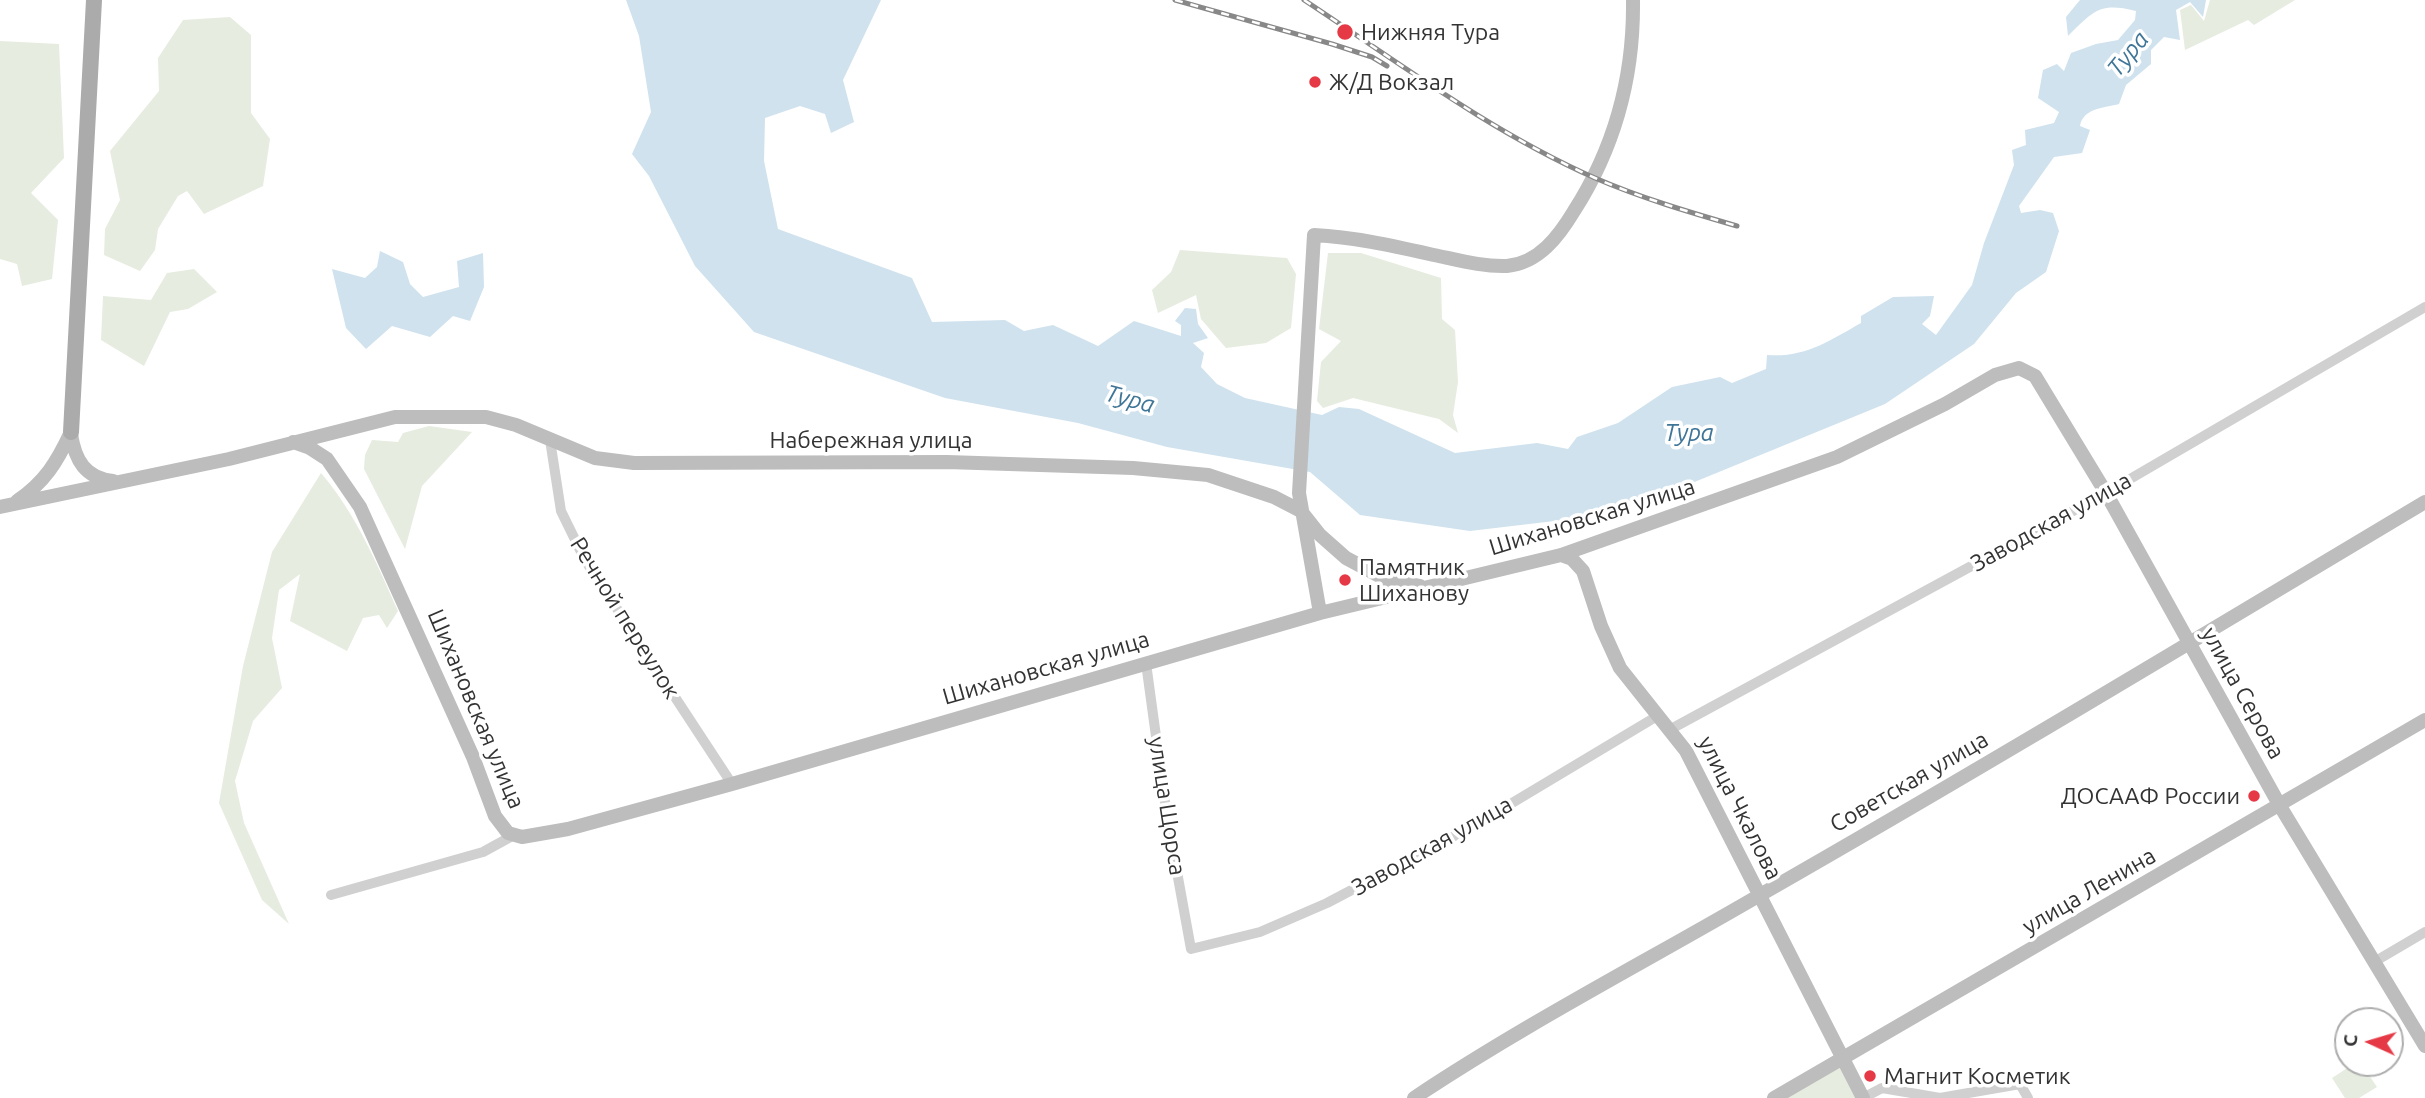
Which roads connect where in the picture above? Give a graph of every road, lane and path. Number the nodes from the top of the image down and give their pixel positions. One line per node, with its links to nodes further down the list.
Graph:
1 (94, 0): 5 (main road)
2 (1633, 0): 14 (main road)
3 (2425, 307): 11 (street, Заводская улица)
4 (2019, 368): 11 (main road, улица Серова); 15 (main road, Шихановская улица)
5 (71, 432): 10 (main road); 13 (main road)
6 (322, 434): 7 (main road, Набережная улица); 8 (main road, Набережная улица); 9 (street)
7 (550, 440): 14 (main road, Набережная улица); 23 (street, Речной переулок)
8 (293, 442): 9 (main road, Шихановская улица); 10 (main road, Набережная улица)
9 (327, 459): 25 (main road, Шихановская улица)
10 (125, 482): 13 (main road, Набережная улица)
11 (2106, 494): 18 (main road, улица Серова); 22 (street, Заводская улица)
12 (2425, 502): 18 (main road, Советская улица)
13 (5, 506)
14 (1301, 511): 16 (main road, Набережная улица); 17 (main road)
15 (1561, 555): 16 (main road, Шихановская улица); 20 (main road, улица Чкалова)
16 (1426, 587): 17 (main road, Шихановская улица)
17 (1320, 613): 19 (main road, Шихановская улица)
18 (2189, 644): 24 (main road, улица Серова); 27 (main road, Советская улица)
19 (1146, 663): 23 (main road, Шихановская улица); 29 (street, улица Щорса)
20 (1659, 715): 22 (main road, улица Чкалова); 29 (street, Заводская улица)
21 (2425, 720): 24 (main road, улица Ленина)
22 (1671, 729): 27 (main road, улица Чкалова)
23 (732, 783): 25 (main road, Шихановская улица)
24 (2280, 806): 30 (main road, улица Серова); 32 (main road, улица Ленина)
25 (514, 835): 26 (street)
26 (331, 895)
27 (1759, 896): 32 (main road, улица Чкалова); 33 (main road, Советская улица)
28 (2425, 932): 30 (street)
29 (1191, 948)
30 (2374, 962): 31 (main road, улица Серова)
31 (2425, 1046)
32 (1842, 1060): 34 (main road, улица Ленина); 35 (main road, улица Чкалова)
33 (1415, 1098)
34 (1774, 1098)
35 (1863, 1098): 36 (street)
36 (1940, 1098): 37 (street)
37 (2028, 1098)

